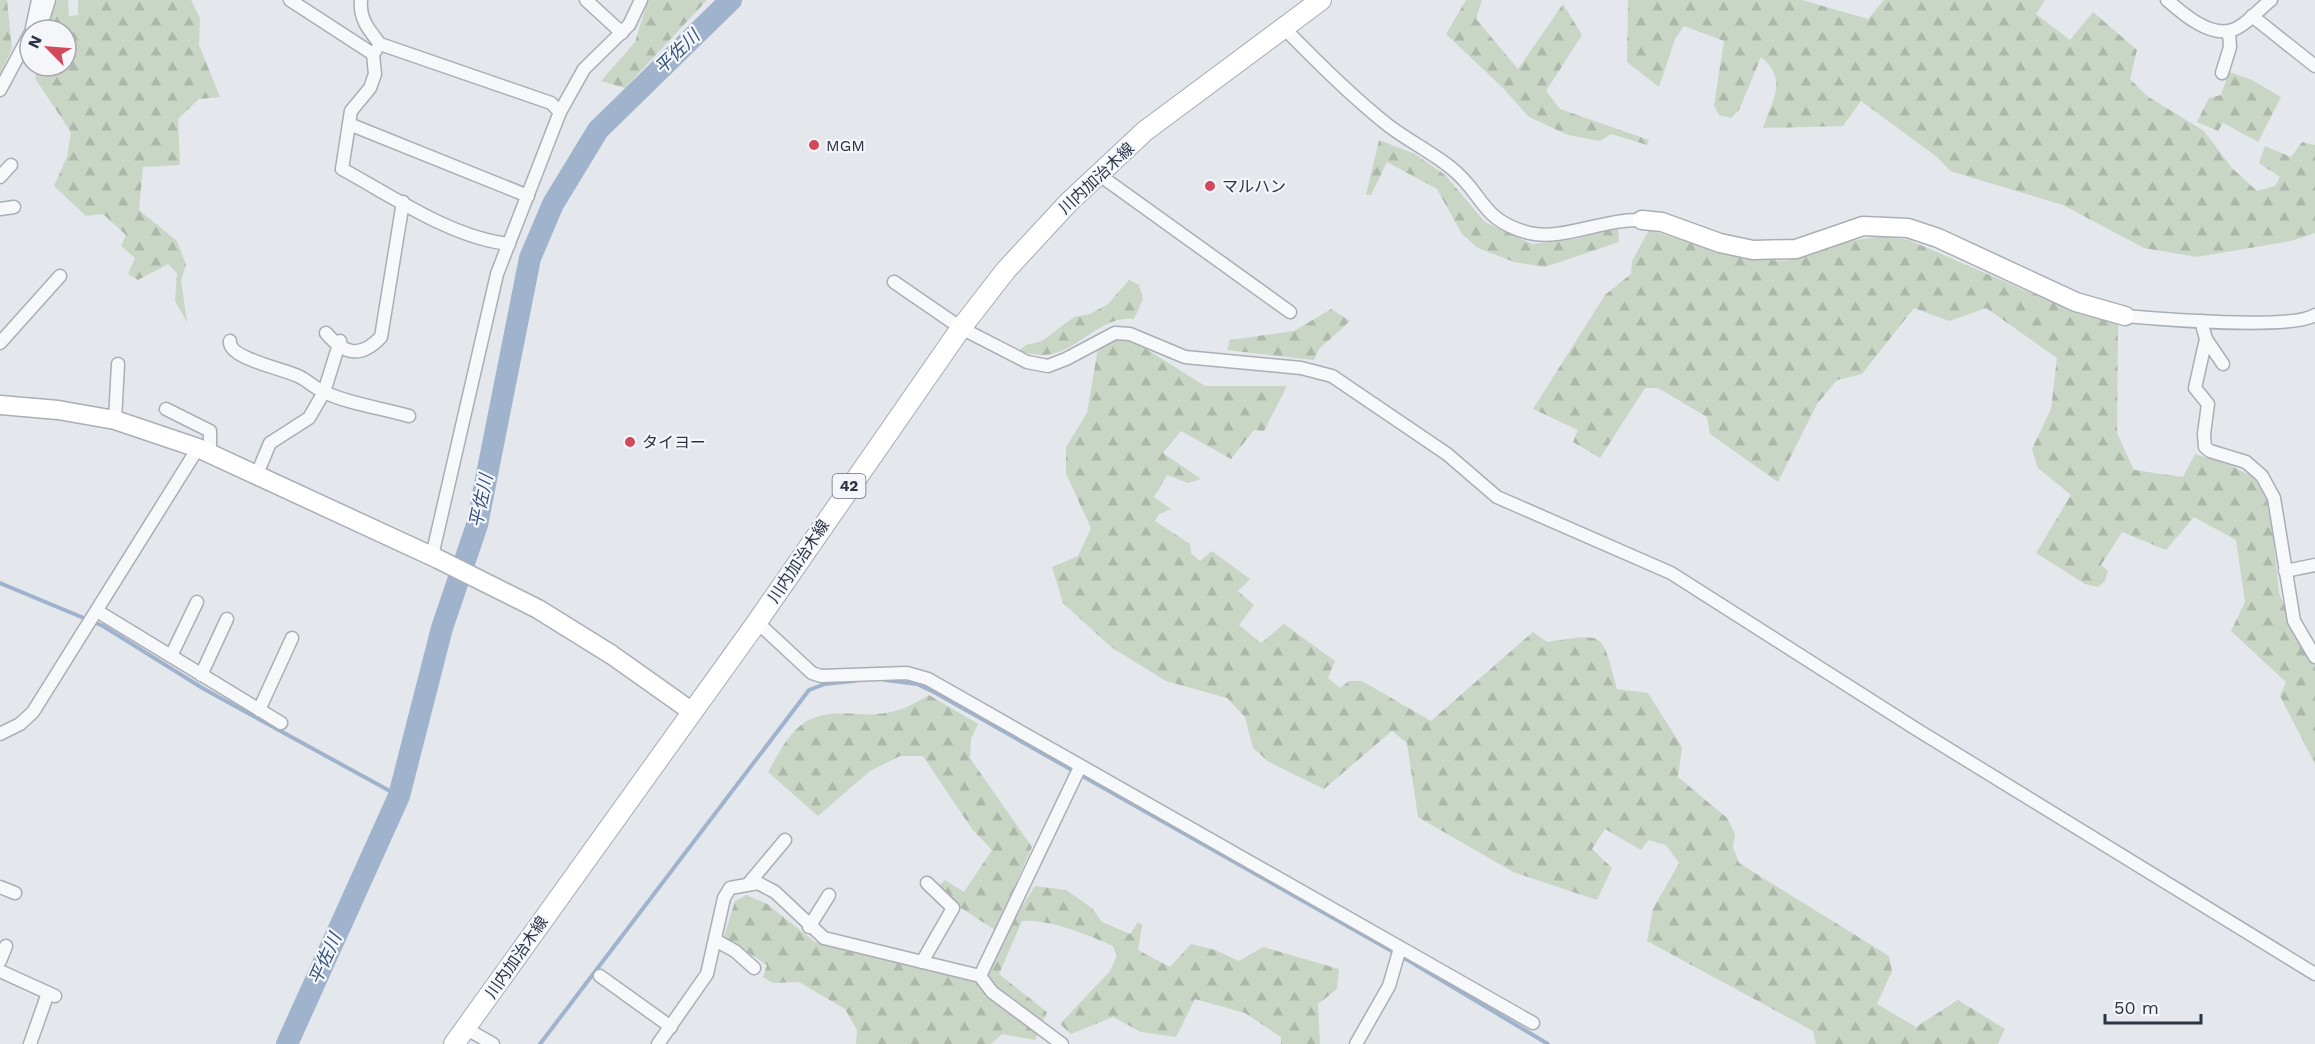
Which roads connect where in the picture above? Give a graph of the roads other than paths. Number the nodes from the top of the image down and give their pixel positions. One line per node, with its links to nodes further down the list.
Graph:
1 (38, 0): 11 (street)
2 (49, 0): 12 (street)
3 (290, 0): 16 (street)
4 (361, 0): 16 (street)
5 (586, 0): 15 (street)
6 (641, 0): 15 (street)
7 (1321, 0): 13 (main road, 川内加治木線 / 42)
8 (2167, 0): 14 (street)
9 (2271, 0): 10 (street)
10 (2252, 16): 14 (street); 18 (street)
11 (34, 18)
12 (42, 18)
13 (1285, 29): 24 (main road, 川内加治木線 / 42); 30 (street)
14 (2229, 31): 19 (street)
15 (622, 33): 21 (street)
16 (376, 49): 21 (street); 22 (street)
17 (18, 56): 20 (street)
18 (2315, 66)
19 (2222, 73)
20 (0, 90)
21 (560, 112): 26 (street)
22 (349, 124): 26 (street); 27 (street)
23 (11, 165): 25 (street)
24 (1098, 174): 34 (street); 38 (main road, 川内加治木線 / 42)
25 (0, 177)
26 (528, 196): 31 (street)
27 (403, 202): 31 (street); 43 (street)
28 (14, 207): 29 (street)
29 (0, 209)
30 (1642, 220): 36 (street)
31 (509, 244): 53 (street)
32 (60, 276): 42 (street)
33 (894, 282): 38 (street)
34 (1290, 312)
35 (2315, 315): 37 (street)
36 (2125, 316): 37 (street)
37 (2201, 321): 40 (street)
38 (961, 328): 59 (main road, 川内加治木線 / 42); 83 (street)
39 (326, 333): 43 (street)
40 (2206, 339): 45 (street); 55 (street)
41 (230, 341): 46 (street)
42 (0, 343)
43 (340, 343): 46 (street)
44 (118, 364): 50 (street)
45 (2223, 364)
46 (324, 392): 49 (street); 52 (street)
47 (0, 405): 50 (street)
48 (166, 409): 51 (street)
49 (409, 416)
50 (115, 420): 51 (street)
51 (204, 451): 52 (street); 57 (street)
52 (257, 474): 53 (street)
53 (435, 557): 65 (street)
54 (2315, 565): 55 (street)
55 (2284, 571): 62 (street)
56 (197, 602): 61 (street)
57 (94, 617): 61 (street); 67 (street)
58 (227, 619): 63 (street)
59 (756, 622): 65 (main road, 川内加治木線 / 42); 68 (street)
60 (292, 638): 64 (street)
61 (171, 656): 63 (street)
62 (2315, 657)
63 (201, 675): 64 (street)
64 (259, 710): 66 (street)
65 (691, 711): 88 (main road, 川内加治木線 / 42)
66 (281, 723)
67 (0, 734)
68 (1078, 771): 78 (street); 85 (street)
69 (785, 840): 70 (street)
70 (749, 883): 75 (street); 76 (street)
71 (927, 883): 80 (street)
72 (0, 887): 73 (street)
73 (15, 893)
74 (829, 895): 75 (street)
75 (809, 927): 80 (street)
76 (715, 940): 81 (street); 87 (street)
77 (6, 946): 79 (street)
78 (1398, 952): 86 (street); 93 (street)
79 (0, 961)
80 (922, 962): 85 (street)
81 (754, 968)
82 (0, 971): 90 (street)
83 (2315, 974)
84 (600, 976): 87 (street)
85 (980, 976): 89 (street)
86 (1533, 1023)
87 (671, 1027): 92 (street)
88 (460, 1036): 91 (street)
89 (1055, 1042)
90 (30, 1044)
91 (493, 1044)
92 (658, 1044)
93 (1356, 1044)

